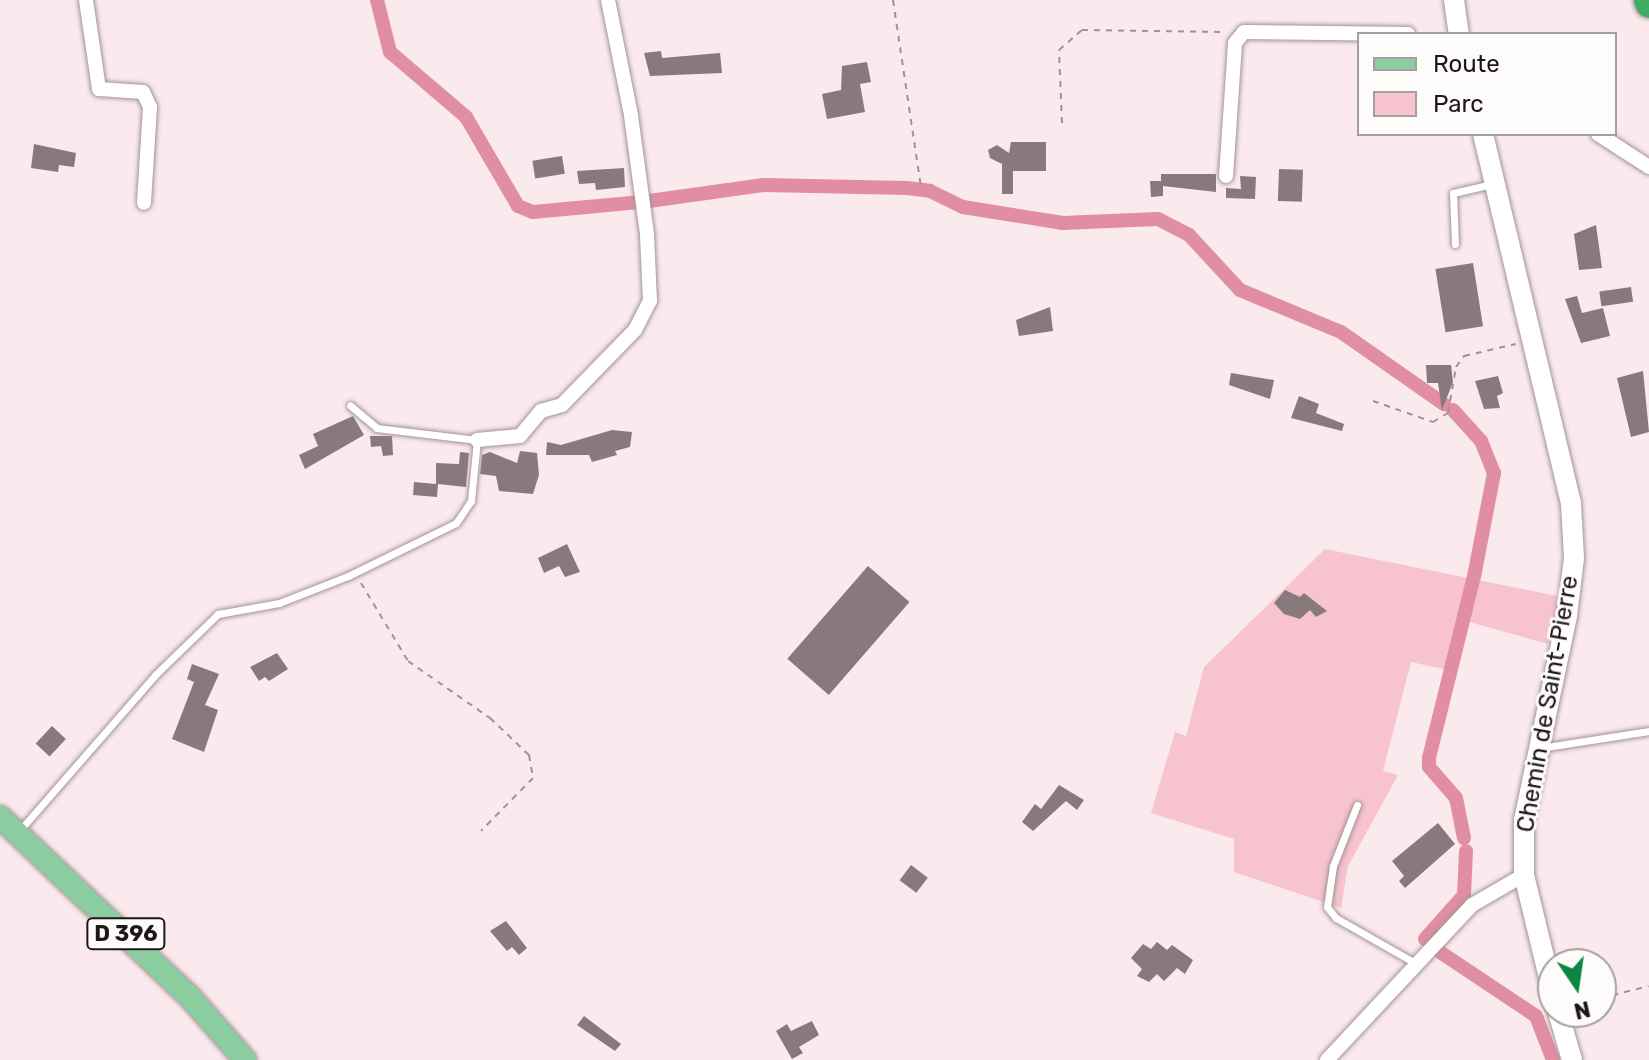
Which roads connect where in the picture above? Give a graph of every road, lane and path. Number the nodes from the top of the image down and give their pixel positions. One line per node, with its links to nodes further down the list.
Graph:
1 (86, 0): 15 (street)
2 (608, 0): 20 (street)
3 (893, 0): 14 (path)
4 (1454, 0): 6 (main road)
5 (1244, 32): 7 (street); 8 (path); 12 (street)
6 (1459, 32)
7 (1357, 33)
8 (1062, 123)
9 (1484, 136): 13 (main road, Chemin de Saint-Pierre)
10 (1601, 136): 11 (street)
11 (1649, 167)
12 (1226, 176)
13 (1495, 182): 16 (lane); 17 (main road, Chemin de Saint-Pierre)
14 (921, 187)
15 (144, 203)
16 (1455, 244)
17 (1534, 340): 18 (path); 23 (main road, Chemin de Saint-Pierre)
18 (1373, 401)
19 (350, 405): 20 (lane)
20 (477, 440): 21 (lane)
21 (356, 573): 26 (lane); 27 (path)
22 (1649, 731): 23 (lane)
23 (1537, 748): 28 (main road, Chemin de Saint-Pierre)
24 (1357, 805): 30 (lane)
25 (0, 817): 26 (main road, D 396)
26 (20, 830): 34 (main road, D 396)
27 (481, 831)
28 (1524, 875): 29 (main road, Chemin de Saint-Pierre); 30 (street)
29 (1542, 948)
30 (1417, 964): 35 (street)
31 (1649, 986): 32 (path)
32 (1617, 994)
33 (1563, 1028): 36 (main road)
34 (245, 1060)
35 (1327, 1060)
36 (1572, 1060)

